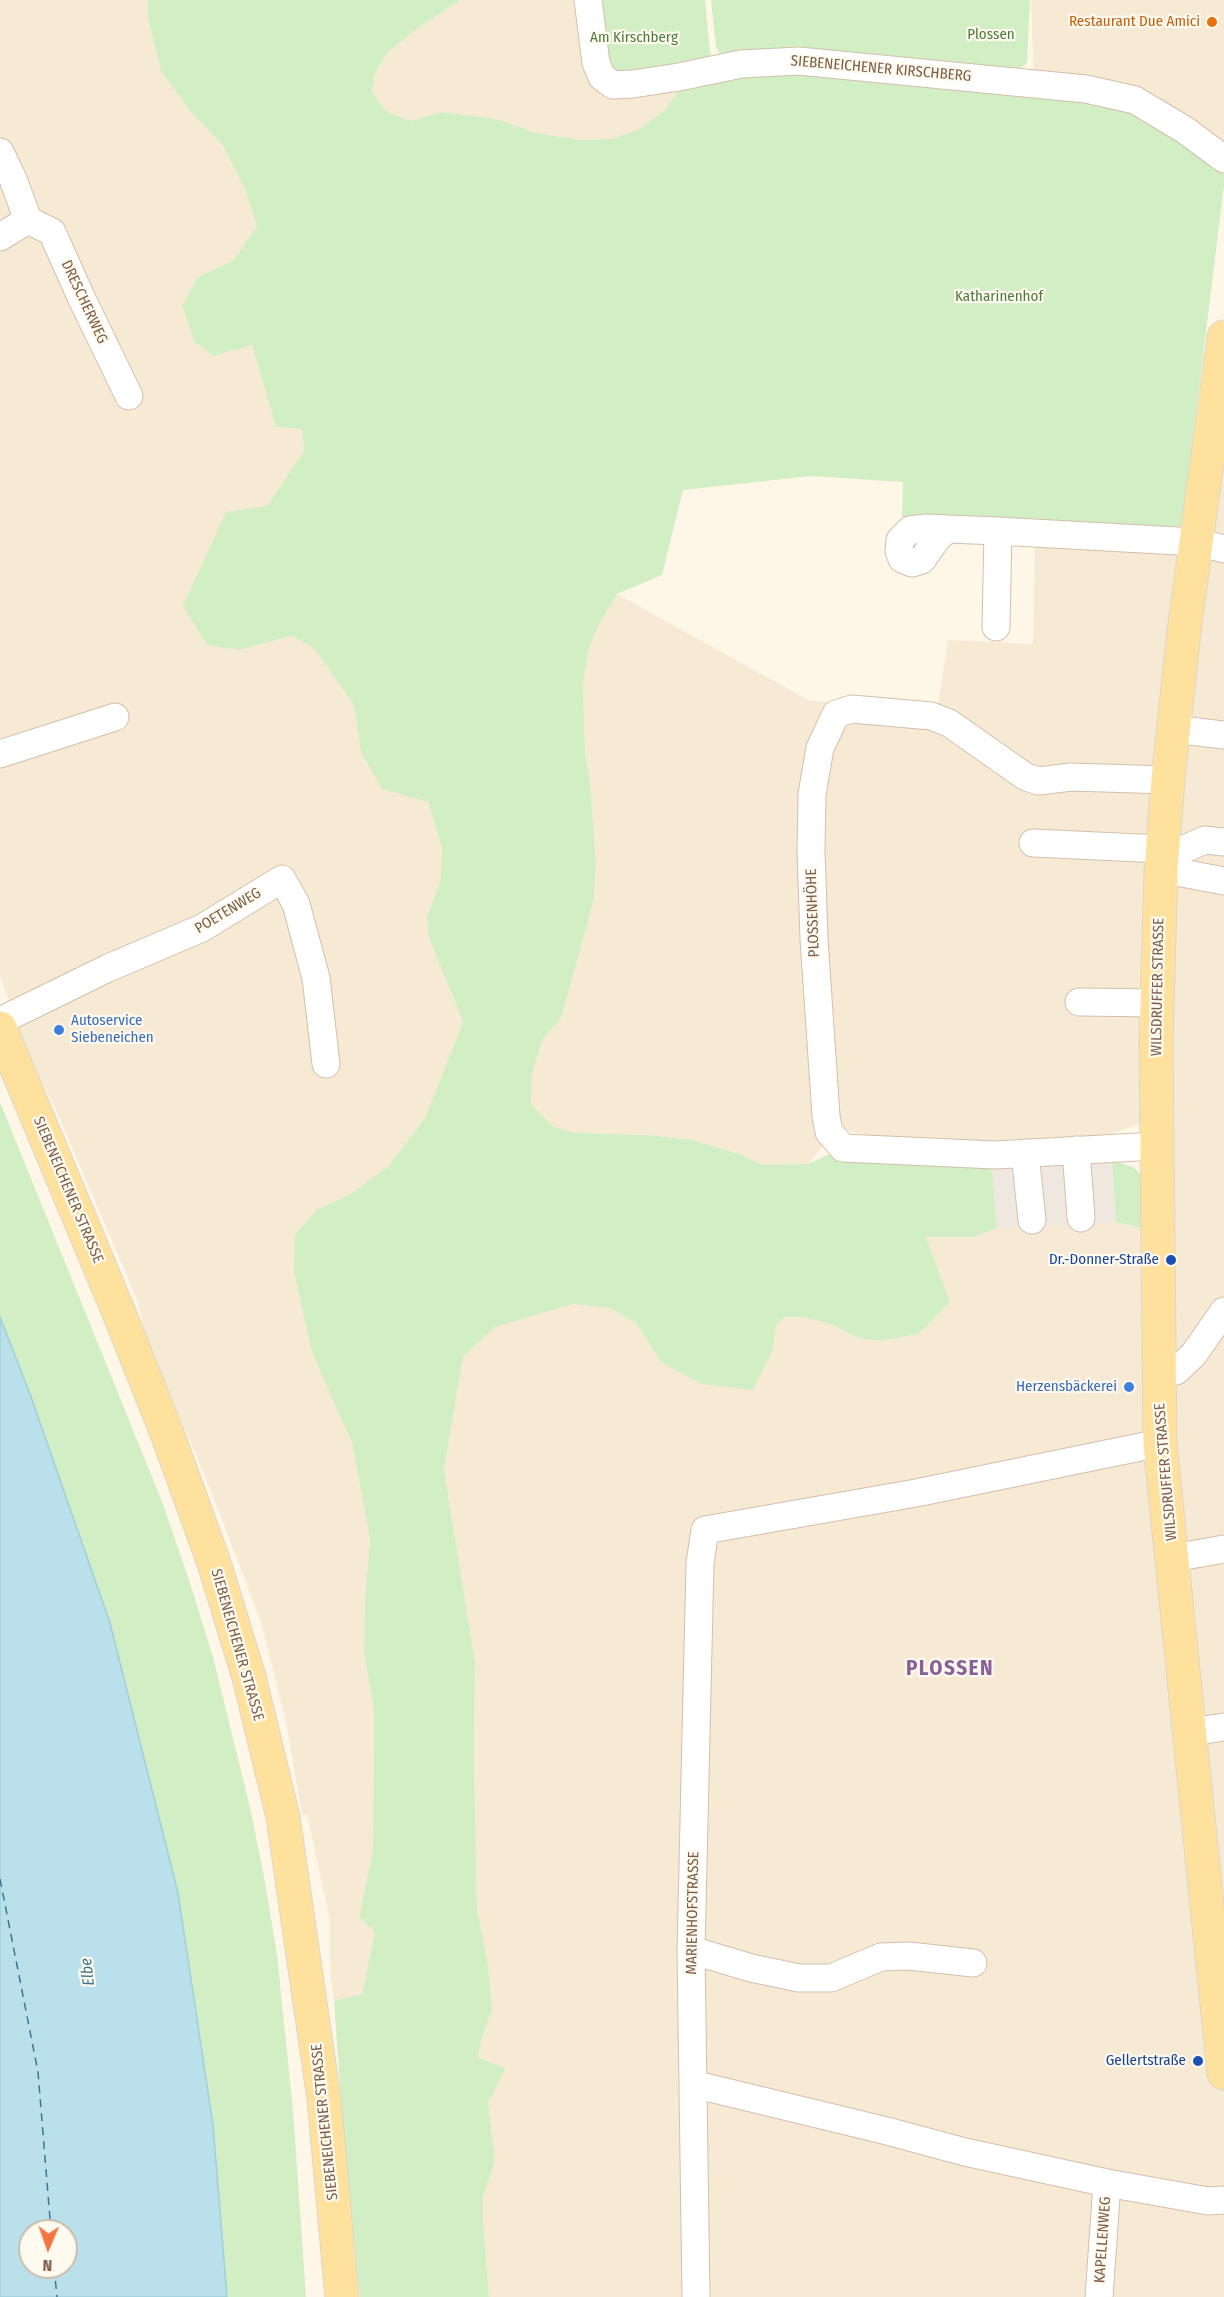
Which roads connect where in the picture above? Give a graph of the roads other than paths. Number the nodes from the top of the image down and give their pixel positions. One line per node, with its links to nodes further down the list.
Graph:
1 (588, 0): 3 (street, SIEBENEICHENER KIRSCHBERG)
2 (0, 152): 4 (street)
3 (1224, 159)
4 (28, 220): 5 (street); 7 (street, DRESCHERWEG)
5 (0, 237)
6 (1224, 338): 10 (main road, WILSDRUFFER STRASSE)
7 (129, 396)
8 (948, 529): 9 (street)
9 (998, 531): 10 (street); 11 (street)
10 (1210, 546): 13 (main road, WILSDRUFFER STRASSE)
11 (996, 627)
12 (115, 717): 15 (street)
13 (1173, 729): 14 (street); 16 (main road, WILSDRUFFER STRASSE)
14 (1224, 735)
15 (0, 754)
16 (1168, 780): 19 (main road, WILSDRUFFER STRASSE); 28 (street, PLOSSENHÖHE)
17 (1224, 842): 19 (street)
18 (1033, 843): 19 (street)
19 (1162, 859): 20 (street); 22 (main road, WILSDRUFFER STRASSE)
20 (1224, 881)
21 (1079, 1002): 22 (street)
22 (1156, 1004): 26 (main road, WILSDRUFFER STRASSE)
23 (0, 1020): 25 (street, POETENWEG)
24 (0, 1028): 44 (main road, SIEBENEICHENER STRASSE)
25 (326, 1064)
26 (1156, 1146): 27 (street, PLOSSENHÖHE); 32 (main road, WILSDRUFFER STRASSE)
27 (1076, 1150): 28 (street, PLOSSENHÖHE); 29 (street)
28 (1025, 1153): 30 (street)
29 (1082, 1218)
30 (1032, 1220)
31 (1224, 1311): 32 (street)
32 (1159, 1371): 33 (main road, WILSDRUFFER STRASSE)
33 (1160, 1443): 35 (main road, WILSDRUFFER STRASSE); 38 (street, MARIENHOFSTRASSE)
34 (1224, 1549): 35 (street)
35 (1173, 1558): 37 (main road, WILSDRUFFER STRASSE)
36 (1224, 1727): 37 (street)
37 (1189, 1732): 40 (main road, WILSDRUFFER STRASSE)
38 (691, 1950): 39 (street); 41 (street, MARIENHOFSTRASSE)
39 (973, 1963)
40 (1224, 2073)
41 (693, 2084): 42 (street); 45 (street, MARIENHOFSTRASSE)
42 (1107, 2183): 43 (street); 46 (street, KAPELLENWEG)
43 (1224, 2200)
44 (342, 2297)
45 (696, 2297)
46 (1099, 2297)

